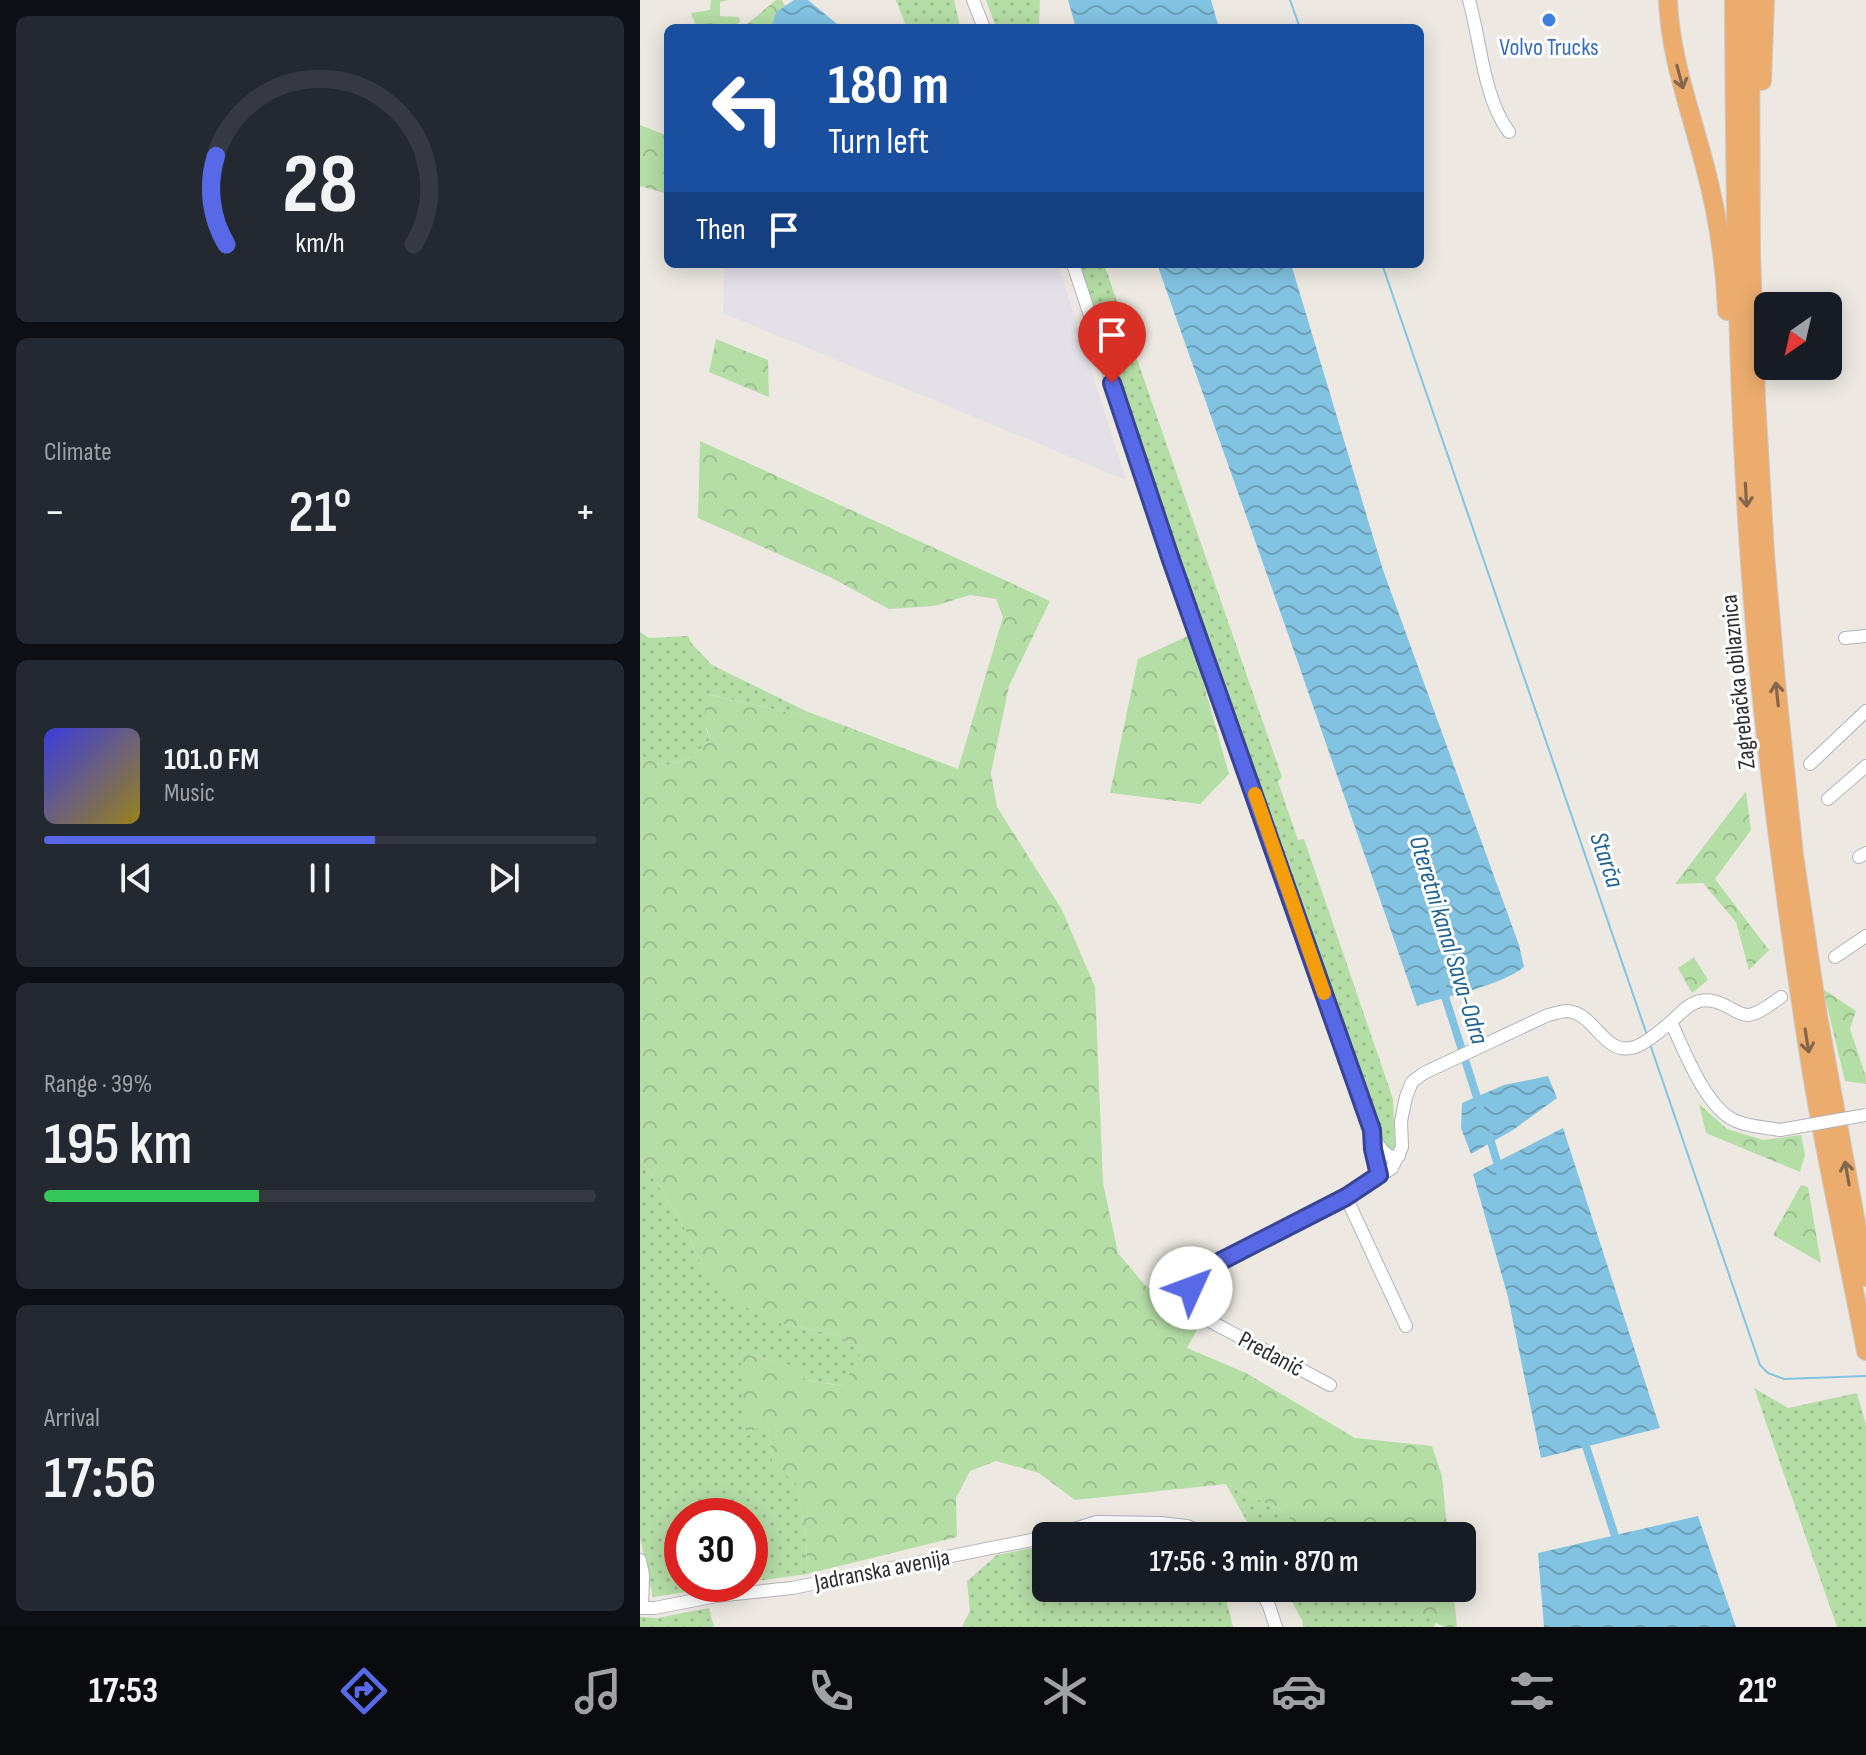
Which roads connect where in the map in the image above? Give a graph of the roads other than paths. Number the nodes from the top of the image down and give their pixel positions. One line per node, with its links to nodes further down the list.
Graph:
1 (973, 0): 7 (street)
2 (1469, 0): 8 (street)
3 (1668, 0): 11 (highway, one-way to 11)
4 (1734, 0): 11 (highway, Zagrebačka obilaznica)
5 (1750, 0): 10 (highway, Zagrebačka obilaznica)
6 (1765, 0): 10 (highway)
7 (982, 24)
8 (1509, 132)
9 (1074, 268): 23 (street)
10 (1753, 291): 27 (highway, Zagrebačka obilaznica, one-way to 10)
11 (1743, 440): 29 (highway, Zagrebačka obilaznica, one-way to 29)
12 (1866, 636): 13 (street)
13 (1845, 638)
14 (1866, 711): 15 (street)
15 (1810, 764)
16 (1866, 766): 17 (street)
17 (1828, 799)
18 (1866, 936): 19 (street)
19 (1835, 957)
20 (1781, 997): 21 (street)
21 (1671, 1022): 22 (street, bridge); 24 (street)
22 (1866, 1115)
23 (1372, 1130): 24 (street); 25 (street)
24 (1399, 1156): 25 (street, Predanić)
25 (1379, 1175): 26 (street, Predanić)
26 (1346, 1197): 28 (street); 30 (street, Predanić)
27 (1866, 1277)
28 (1406, 1326)
29 (1866, 1351)
30 (1330, 1385)
31 (1032, 1540): 34 (street, Jadranska avenija)
32 (640, 1560): 34 (street)
33 (1267, 1602): 35 (street)
34 (641, 1608)
35 (1276, 1627)

